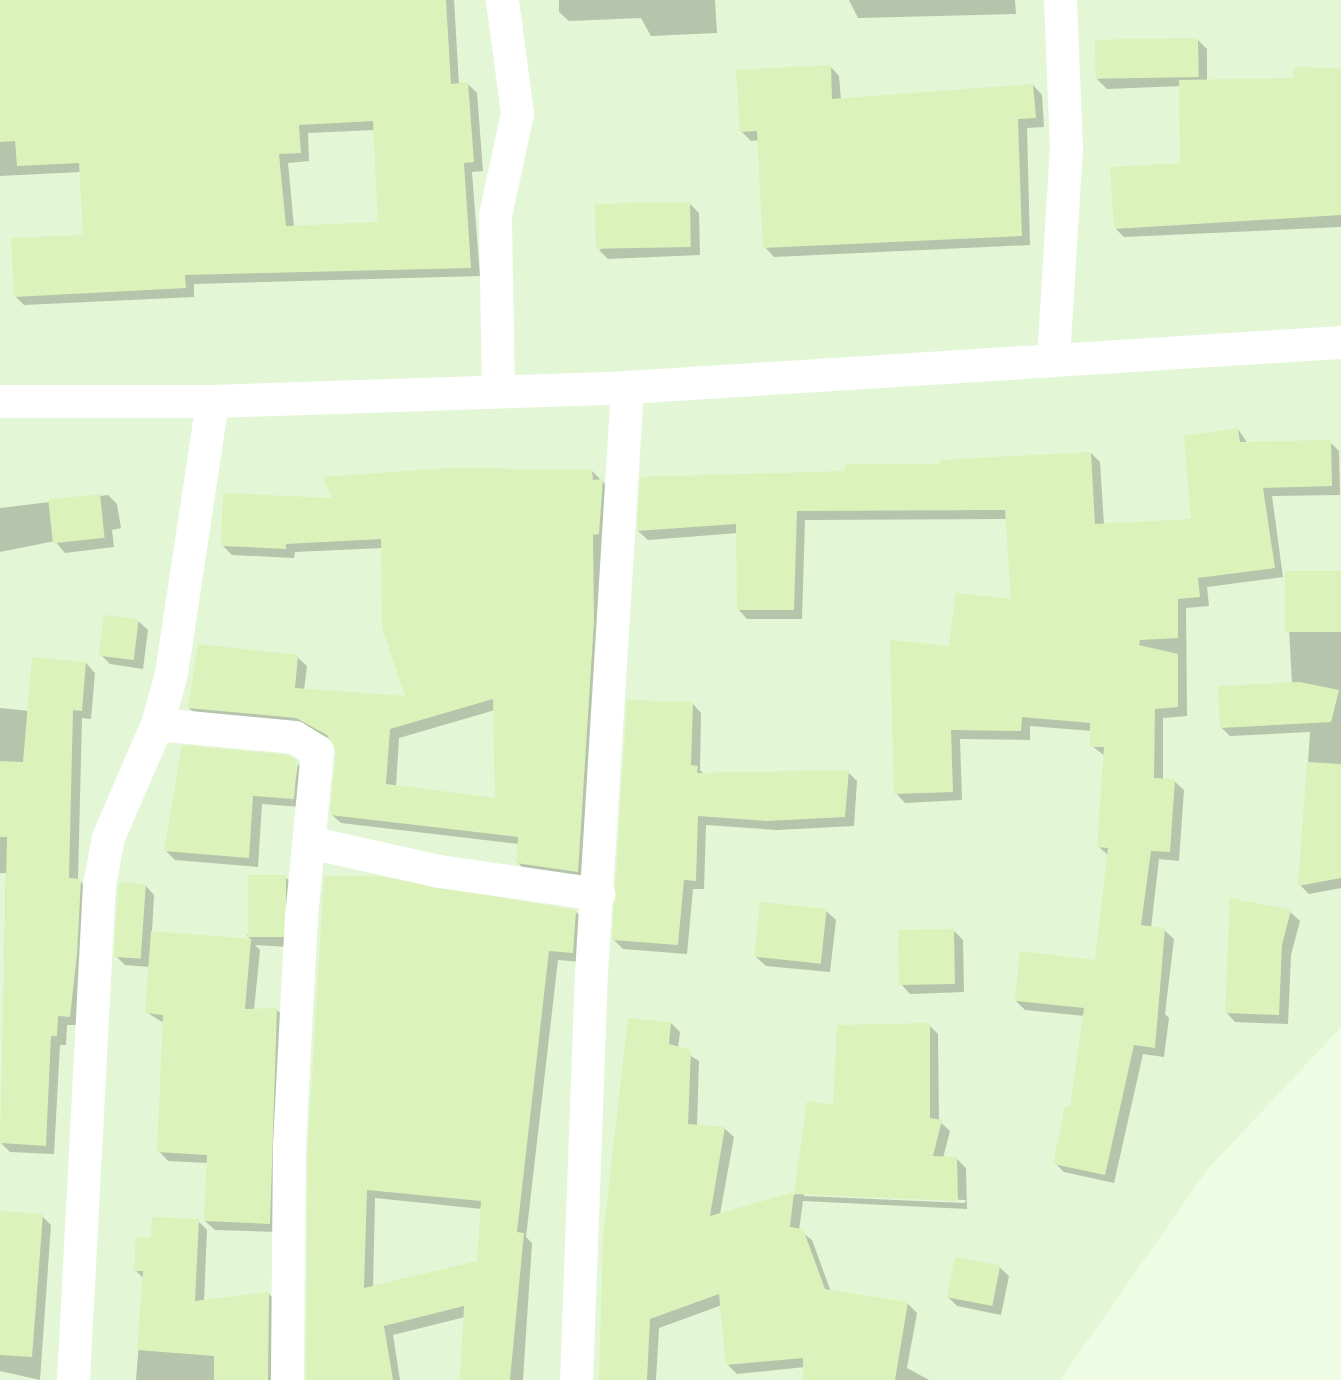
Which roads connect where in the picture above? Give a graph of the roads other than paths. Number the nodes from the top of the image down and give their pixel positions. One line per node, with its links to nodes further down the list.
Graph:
1 (502, 0): 6 (street)
2 (1060, 0): 4 (street)
3 (1341, 342): 4 (street)
4 (1053, 359): 5 (street)
5 (627, 387): 6 (street); 11 (street)
6 (498, 391): 8 (street)
7 (0, 401): 8 (street)
8 (212, 401): 9 (street)
9 (157, 724): 10 (street); 12 (street)
10 (309, 842): 11 (street); 13 (street)
11 (598, 894): 14 (street)
12 (73, 1380)
13 (287, 1380)
14 (576, 1380)

